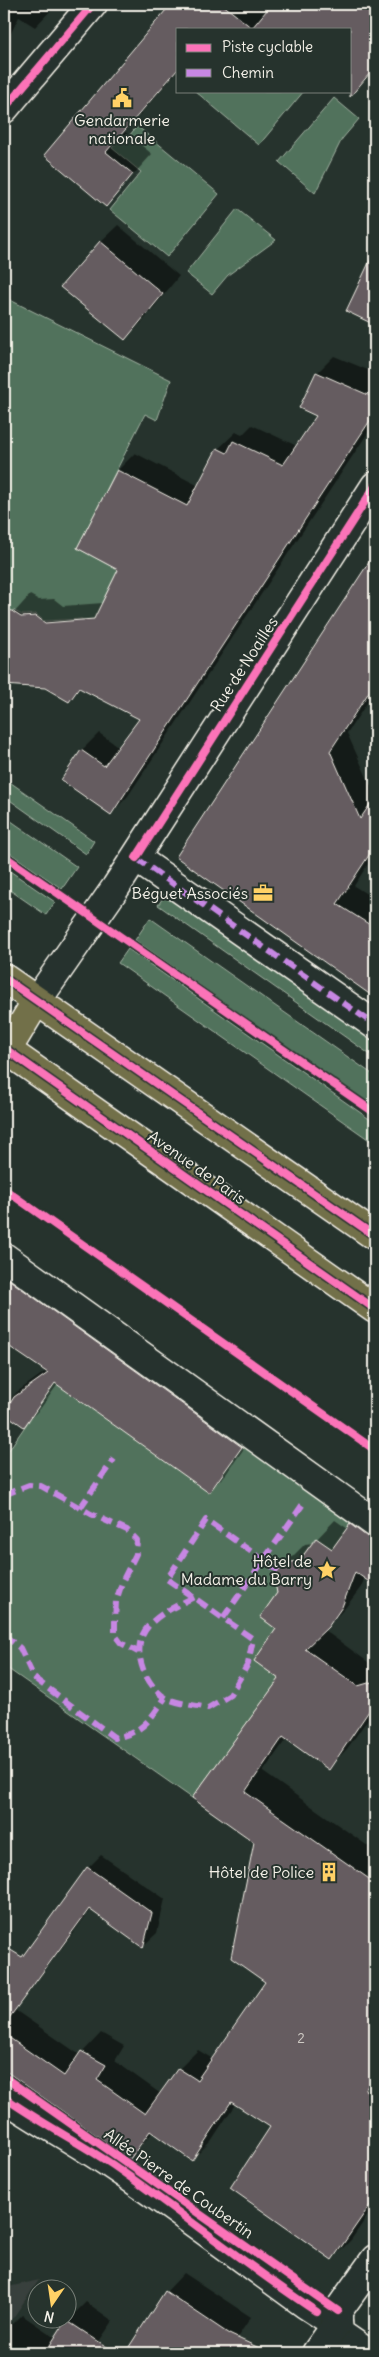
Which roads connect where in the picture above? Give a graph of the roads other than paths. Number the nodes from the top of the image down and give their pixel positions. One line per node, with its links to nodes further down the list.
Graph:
1 (93, 4): 2 (street)
2 (4, 109)
3 (375, 486): 4 (street, Rue de Noailles)
4 (136, 858): 6 (street, Rue de Noailles); 7 (street)
5 (4, 978): 6 (main road)
6 (36, 1002): 8 (main road, Avenue de Paris); 9 (main road)
7 (375, 1025)
8 (5, 1049): 11 (main road, Avenue de Paris)
9 (375, 1236)
10 (4, 1256): 12 (street)
11 (375, 1309)
12 (375, 1522)
13 (4, 2097): 15 (street, Allée Pierre de Coubertin)
14 (375, 2259): 15 (street)
15 (338, 2322): 16 (street); 17 (street)
16 (316, 2353)
17 (368, 2353)

